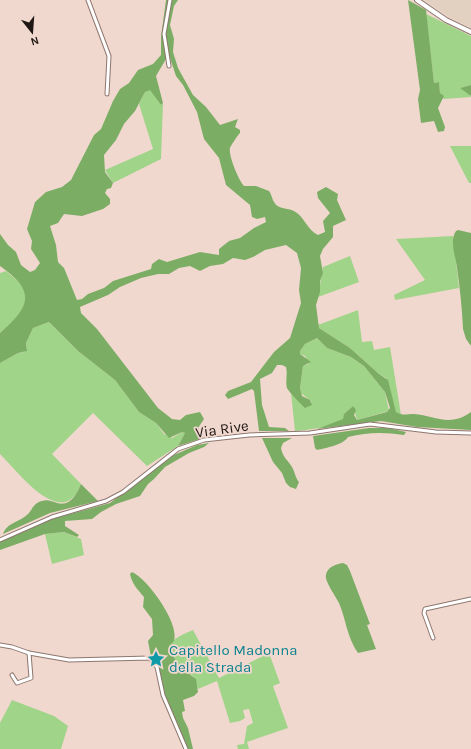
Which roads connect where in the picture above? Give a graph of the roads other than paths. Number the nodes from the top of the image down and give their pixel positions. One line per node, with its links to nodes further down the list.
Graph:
1 (88, 0): 6 (street)
2 (170, 0): 5 (street)
3 (417, 0): 4 (main road)
4 (471, 32)
5 (169, 66)
6 (107, 94)
7 (471, 433): 8 (street, Via Rive)
8 (0, 540)
9 (471, 599): 10 (street)
10 (433, 638)
11 (0, 644): 12 (street)
12 (29, 653): 13 (street); 14 (street)
13 (12, 675)
14 (186, 749)

